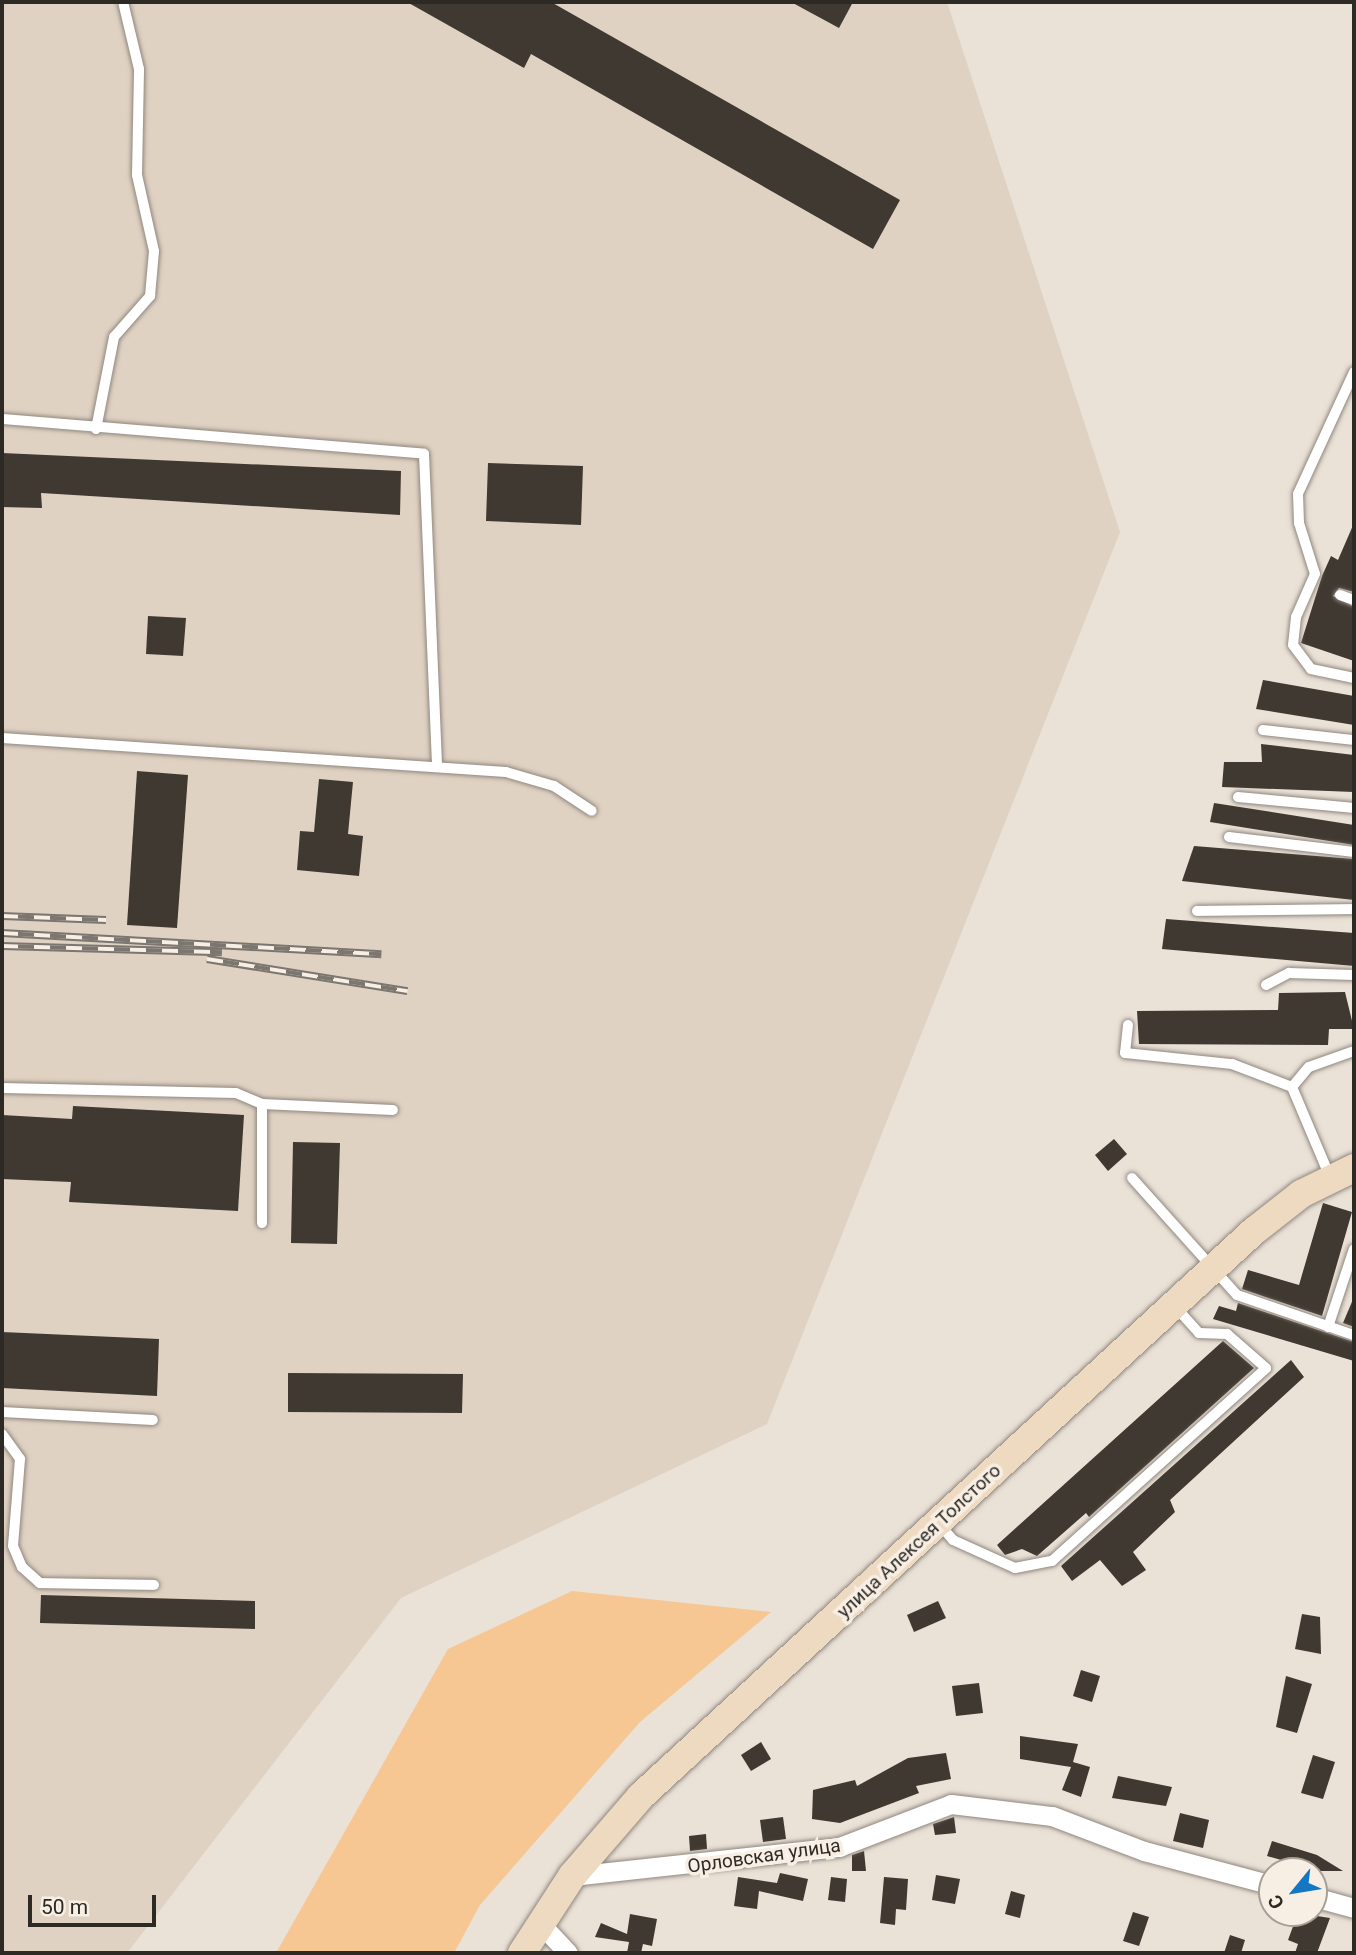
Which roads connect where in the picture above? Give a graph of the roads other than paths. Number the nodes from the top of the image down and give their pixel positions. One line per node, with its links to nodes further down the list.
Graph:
1 (123, 2): 4 (lane)
2 (1354, 372): 7 (lane)
3 (2, 419): 4 (lane)
4 (96, 429): 11 (lane)
5 (1340, 594): 6 (lane)
6 (1354, 600)
7 (1354, 678)
8 (1263, 730): 10 (lane)
9 (2, 738): 11 (lane)
10 (1354, 740)
11 (437, 767): 14 (lane)
12 (1238, 797): 13 (lane)
13 (1354, 808)
14 (592, 811)
15 (1229, 837): 16 (lane)
16 (1354, 852)
17 (1354, 909): 18 (lane)
18 (1197, 911)
19 (1354, 975): 20 (lane)
20 (1266, 985)
21 (1128, 1025): 23 (lane)
22 (1354, 1051): 23 (lane)
23 (1292, 1087): 27 (lane)
24 (2, 1088): 25 (lane)
25 (262, 1104): 26 (lane); 29 (lane)
26 (393, 1110)
27 (1342, 1173): 31 (street, улица Алексея Толстого)
28 (1132, 1178): 31 (lane)
29 (262, 1223)
30 (1354, 1249): 33 (lane)
31 (1211, 1272): 32 (street, улица Алексея Толстого); 33 (lane)
32 (1174, 1306): 38 (street, улица Алексея Толстого); 38 (lane)
33 (1328, 1327): 34 (lane)
34 (1354, 1335)
35 (2, 1412): 36 (lane)
36 (153, 1420)
37 (2, 1434): 39 (lane)
38 (938, 1523): 40 (street, улица Алексея Толстого)
39 (155, 1585)
40 (572, 1877): 41 (street, Орловская улица); 44 (street, улица Алексея Толстого)
41 (1258, 1881)
42 (1328, 1901): 43 (street)
43 (1354, 1908)
44 (539, 1922): 45 (street, улица Алексея Толстого); 46 (street)
45 (522, 1953)
46 (568, 1953)

